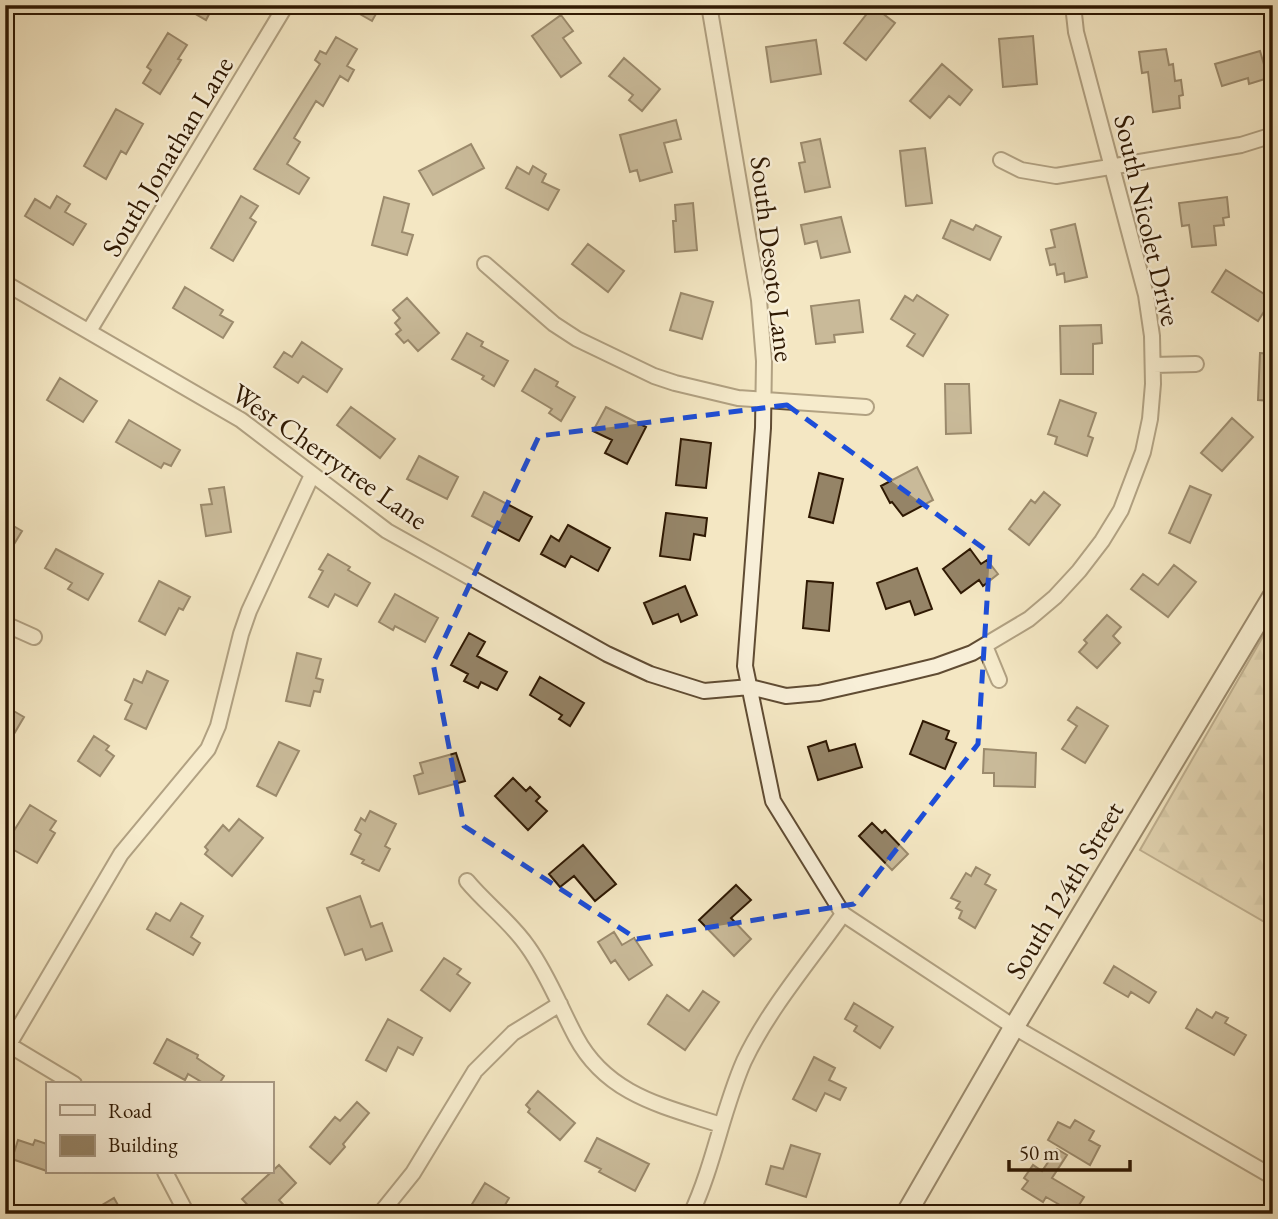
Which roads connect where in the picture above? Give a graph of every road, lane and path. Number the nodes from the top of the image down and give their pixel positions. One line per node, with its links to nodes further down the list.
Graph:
1 (286, 5): 9 (street, South Jonathan Lane)
2 (709, 5): 12 (street, South Desoto Lane)
3 (1073, 5): 6 (street, South Nicolet Drive)
4 (1273, 135): 6 (street)
5 (1001, 160): 6 (street)
6 (1112, 167): 11 (street, South Nicolet Drive)
7 (485, 264): 12 (street)
8 (5, 282): 9 (street, West Cherrytree Lane)
9 (89, 331): 14 (street, West Cherrytree Lane)
10 (1196, 364): 11 (street)
11 (1153, 365): 18 (street, South Nicolet Drive)
12 (763, 399): 13 (street); 20 (street, South Desoto Lane)
13 (866, 407)
14 (312, 475): 20 (street, West Cherrytree Lane); 25 (street)
15 (1273, 596): 24 (street, South 124th Street)
16 (5, 624): 17 (street)
17 (34, 637)
18 (985, 646): 19 (street); 20 (street, South Nicolet Drive)
19 (999, 680)
20 (750, 687): 22 (street, South Desoto Lane)
21 (467, 881): 23 (street)
22 (843, 914): 24 (street); 27 (street)
23 (560, 1004): 27 (street); 31 (street)
24 (1014, 1027): 29 (street); 33 (street, South 124th Street)
25 (7, 1048): 26 (street)
26 (70, 1082)
27 (721, 1125): 32 (street)
28 (166, 1174): 30 (street)
29 (1273, 1177)
30 (187, 1214)
31 (380, 1214)
32 (691, 1214)
33 (906, 1214)

